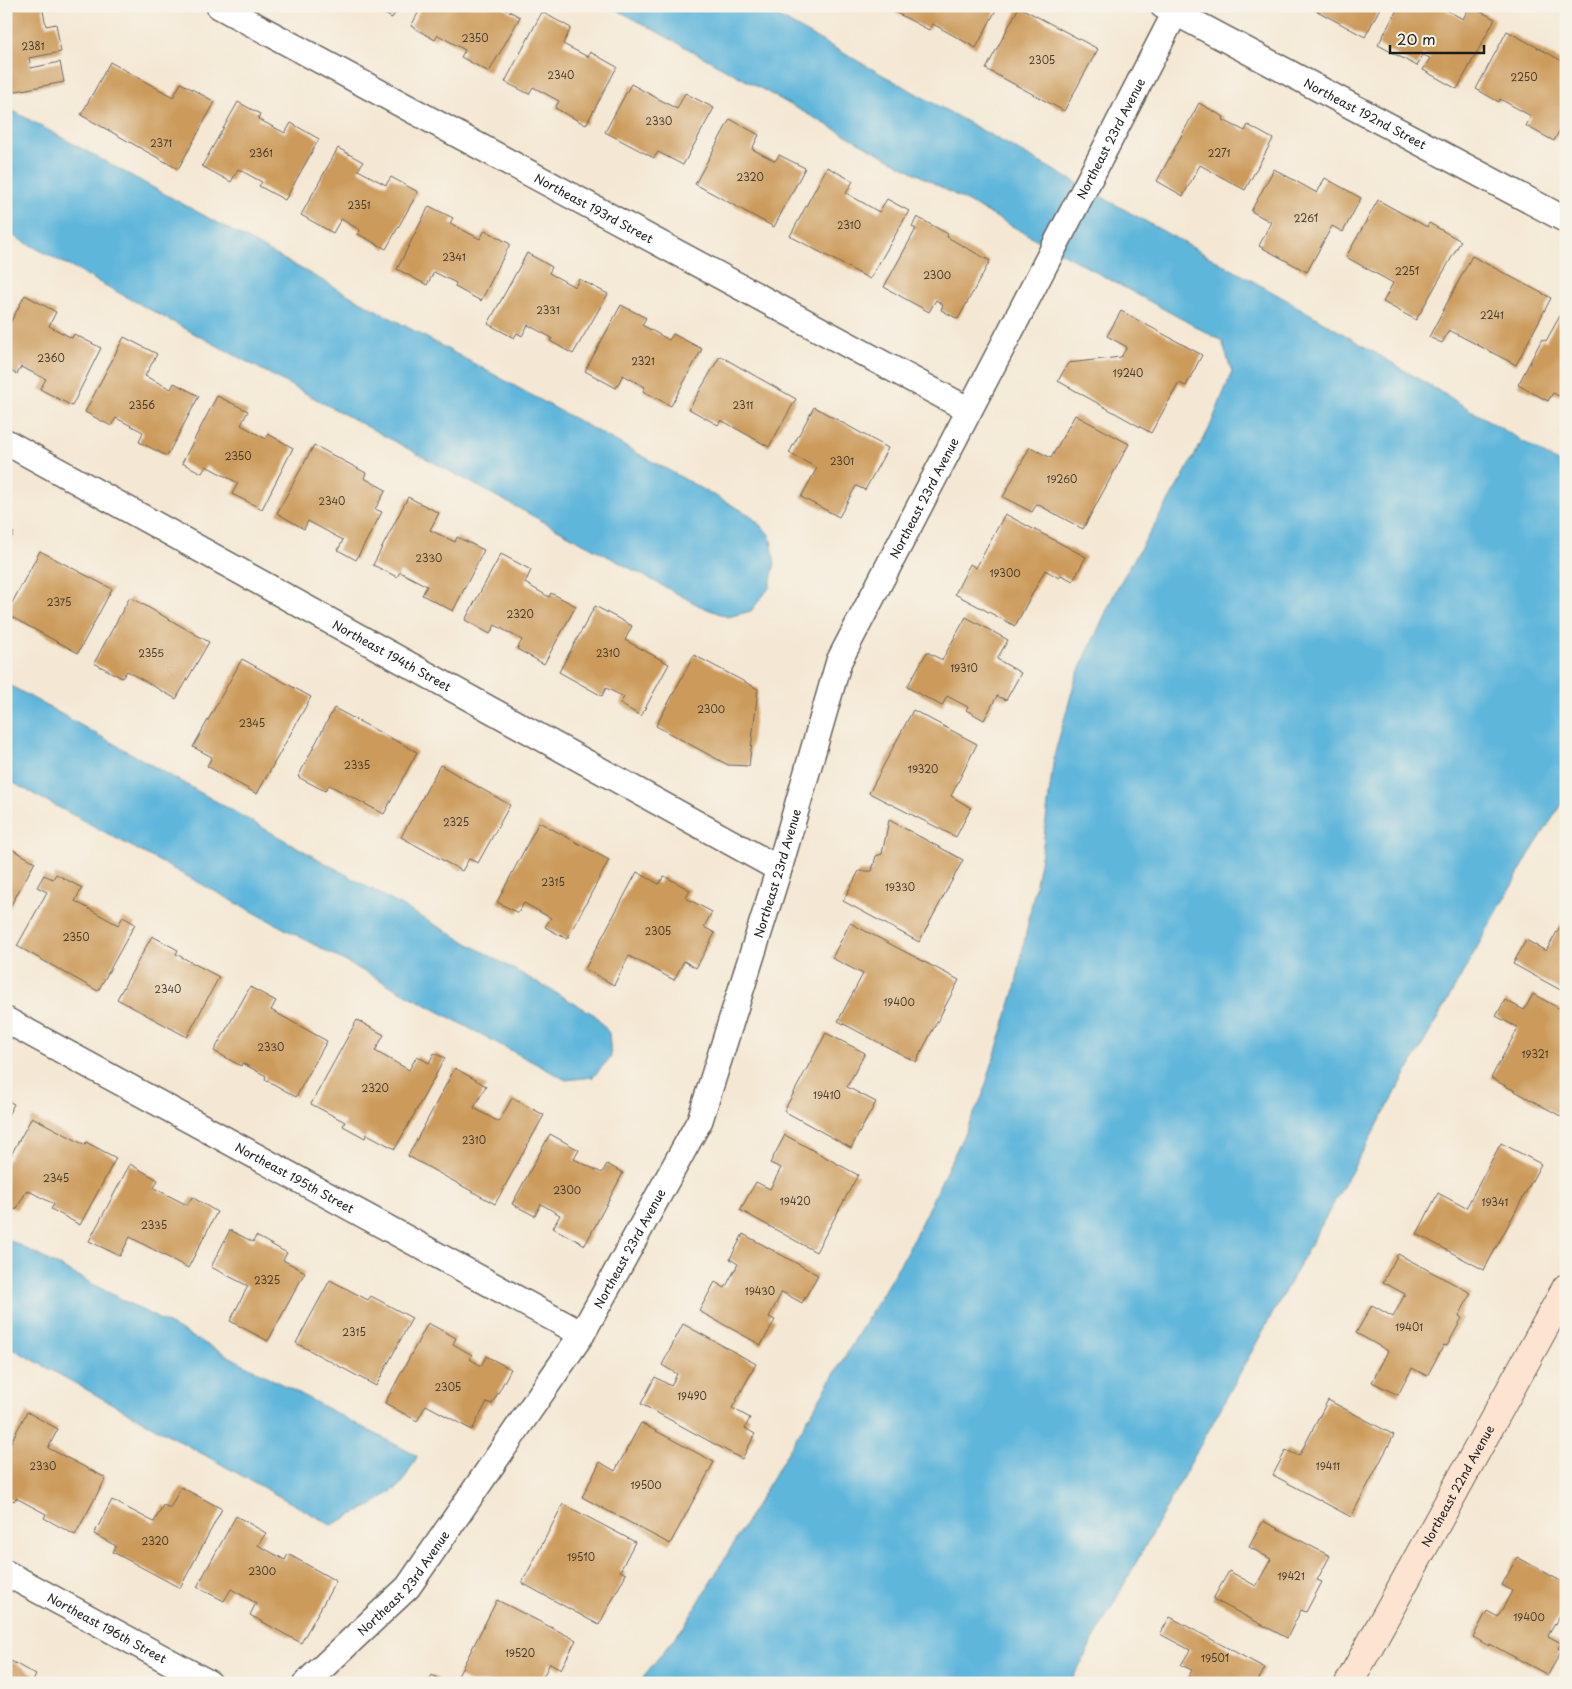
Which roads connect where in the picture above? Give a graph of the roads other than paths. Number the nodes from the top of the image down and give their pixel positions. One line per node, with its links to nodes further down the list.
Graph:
1 (219, 6): 4 (street, Northeast 193rd Street)
2 (1169, 10): 3 (street, Northeast 192nd Street); 4 (street, Northeast 23rd Avenue)
3 (1566, 220)
4 (968, 410): 6 (street, Northeast 23rd Avenue)
5 (6, 442): 6 (street, Northeast 194th Street)
6 (779, 869): 9 (street, Northeast 23rd Avenue)
7 (6, 1020): 9 (street, Northeast 195th Street)
8 (1566, 1288): 13 (street, Northeast 22nd Avenue)
9 (582, 1334): 12 (street, Northeast 23rd Avenue)
10 (6, 1573): 11 (street, Northeast 196th Street)
11 (209, 1683)
12 (306, 1683)
13 (1349, 1683)

